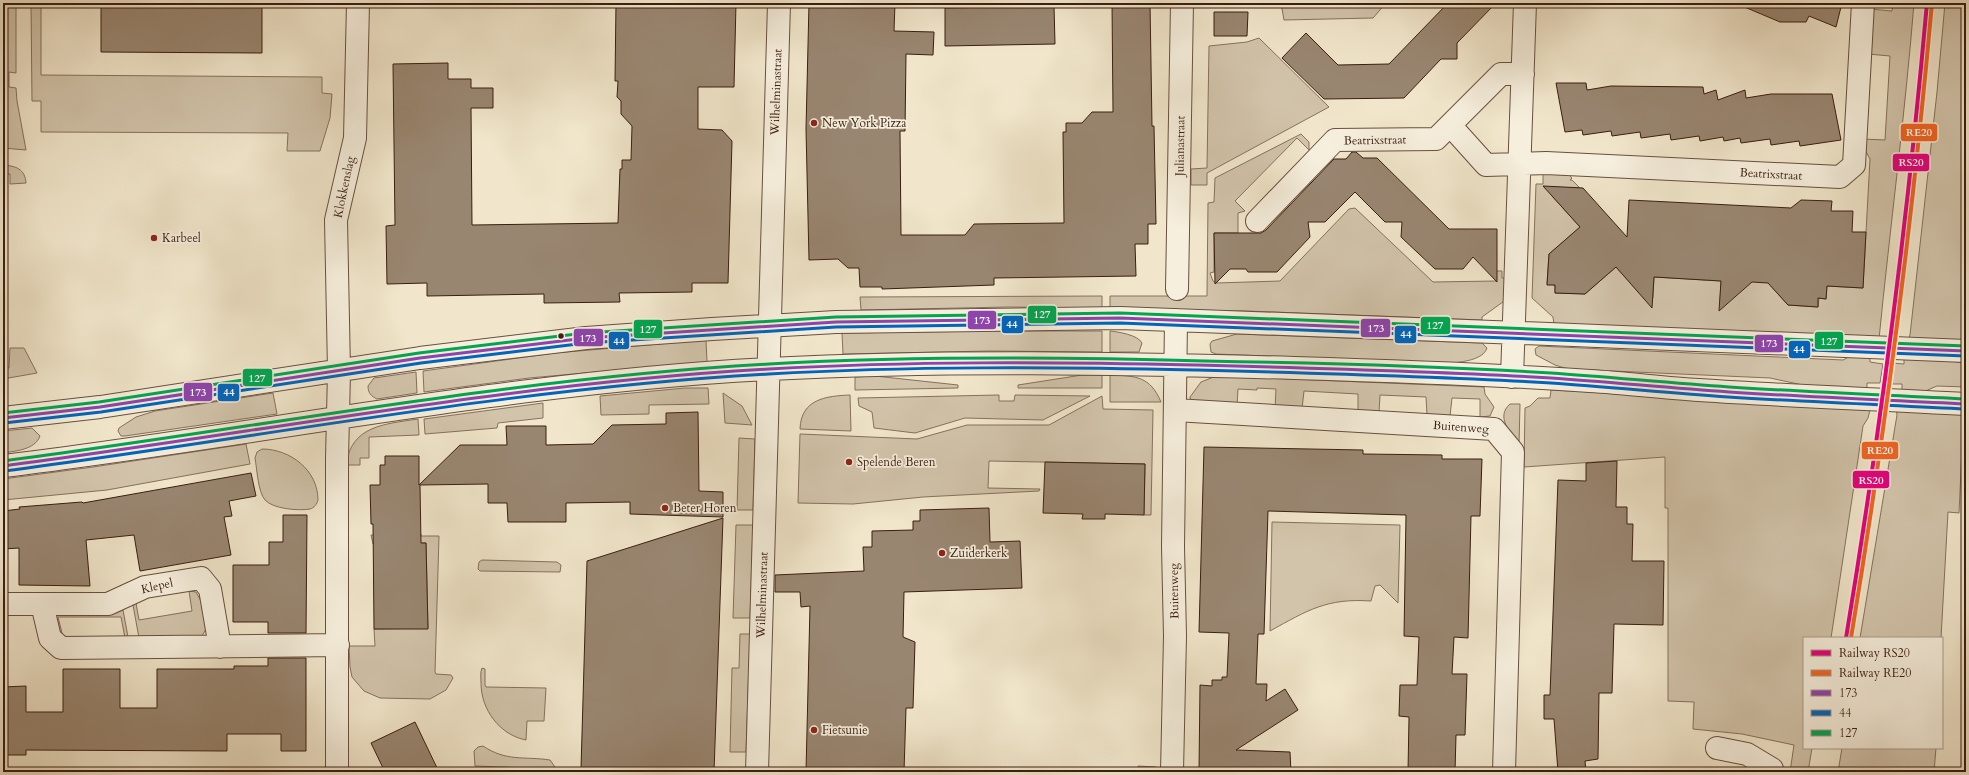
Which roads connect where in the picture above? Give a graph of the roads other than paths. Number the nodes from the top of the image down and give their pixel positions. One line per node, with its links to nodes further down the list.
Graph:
1 (358, 3): 17 (street, Klokkenslag)
2 (779, 3): 12 (street, Wilhelminastraat)
3 (1182, 3): 10 (street, Julianastraat)
4 (1525, 3): 6 (street)
5 (1863, 3): 8 (street, Beatrixstraat)
6 (1522, 74): 7 (street, Beatrixstraat); 8 (street)
7 (1450, 126): 8 (street, Beatrixstraat); 9 (street, Beatrixstraat)
8 (1521, 164): 13 (street)
9 (1257, 221)
10 (1177, 289)
11 (1176, 320): 12 (street); 13 (street); 15 (street, Buitenweg)
12 (770, 325): 16 (street, Wilhelminastraat); 17 (street)
13 (1514, 332): 14 (street); 18 (street)
14 (1966, 351)
15 (1176, 364): 16 (street); 18 (street); 20 (street, Buitenweg)
16 (768, 369): 21 (street); 30 (street, Wilhelminastraat)
17 (339, 371): 21 (street, Klokkenslag); 22 (street)
18 (1512, 377): 19 (street)
19 (1966, 404)
20 (1175, 410): 31 (street, Buitenweg); 32 (street, Buitenweg)
21 (338, 417): 23 (street); 26 (street)
22 (3, 418)
23 (3, 466)
24 (3, 604): 25 (street, Klepel)
25 (42, 604): 27 (street); 27 (street, Klepel)
26 (338, 645): 27 (street); 29 (street)
27 (220, 647)
28 (1717, 748): 33 (street)
29 (336, 772)
30 (757, 772)
31 (1172, 772)
32 (1504, 772)
33 (1772, 772)

